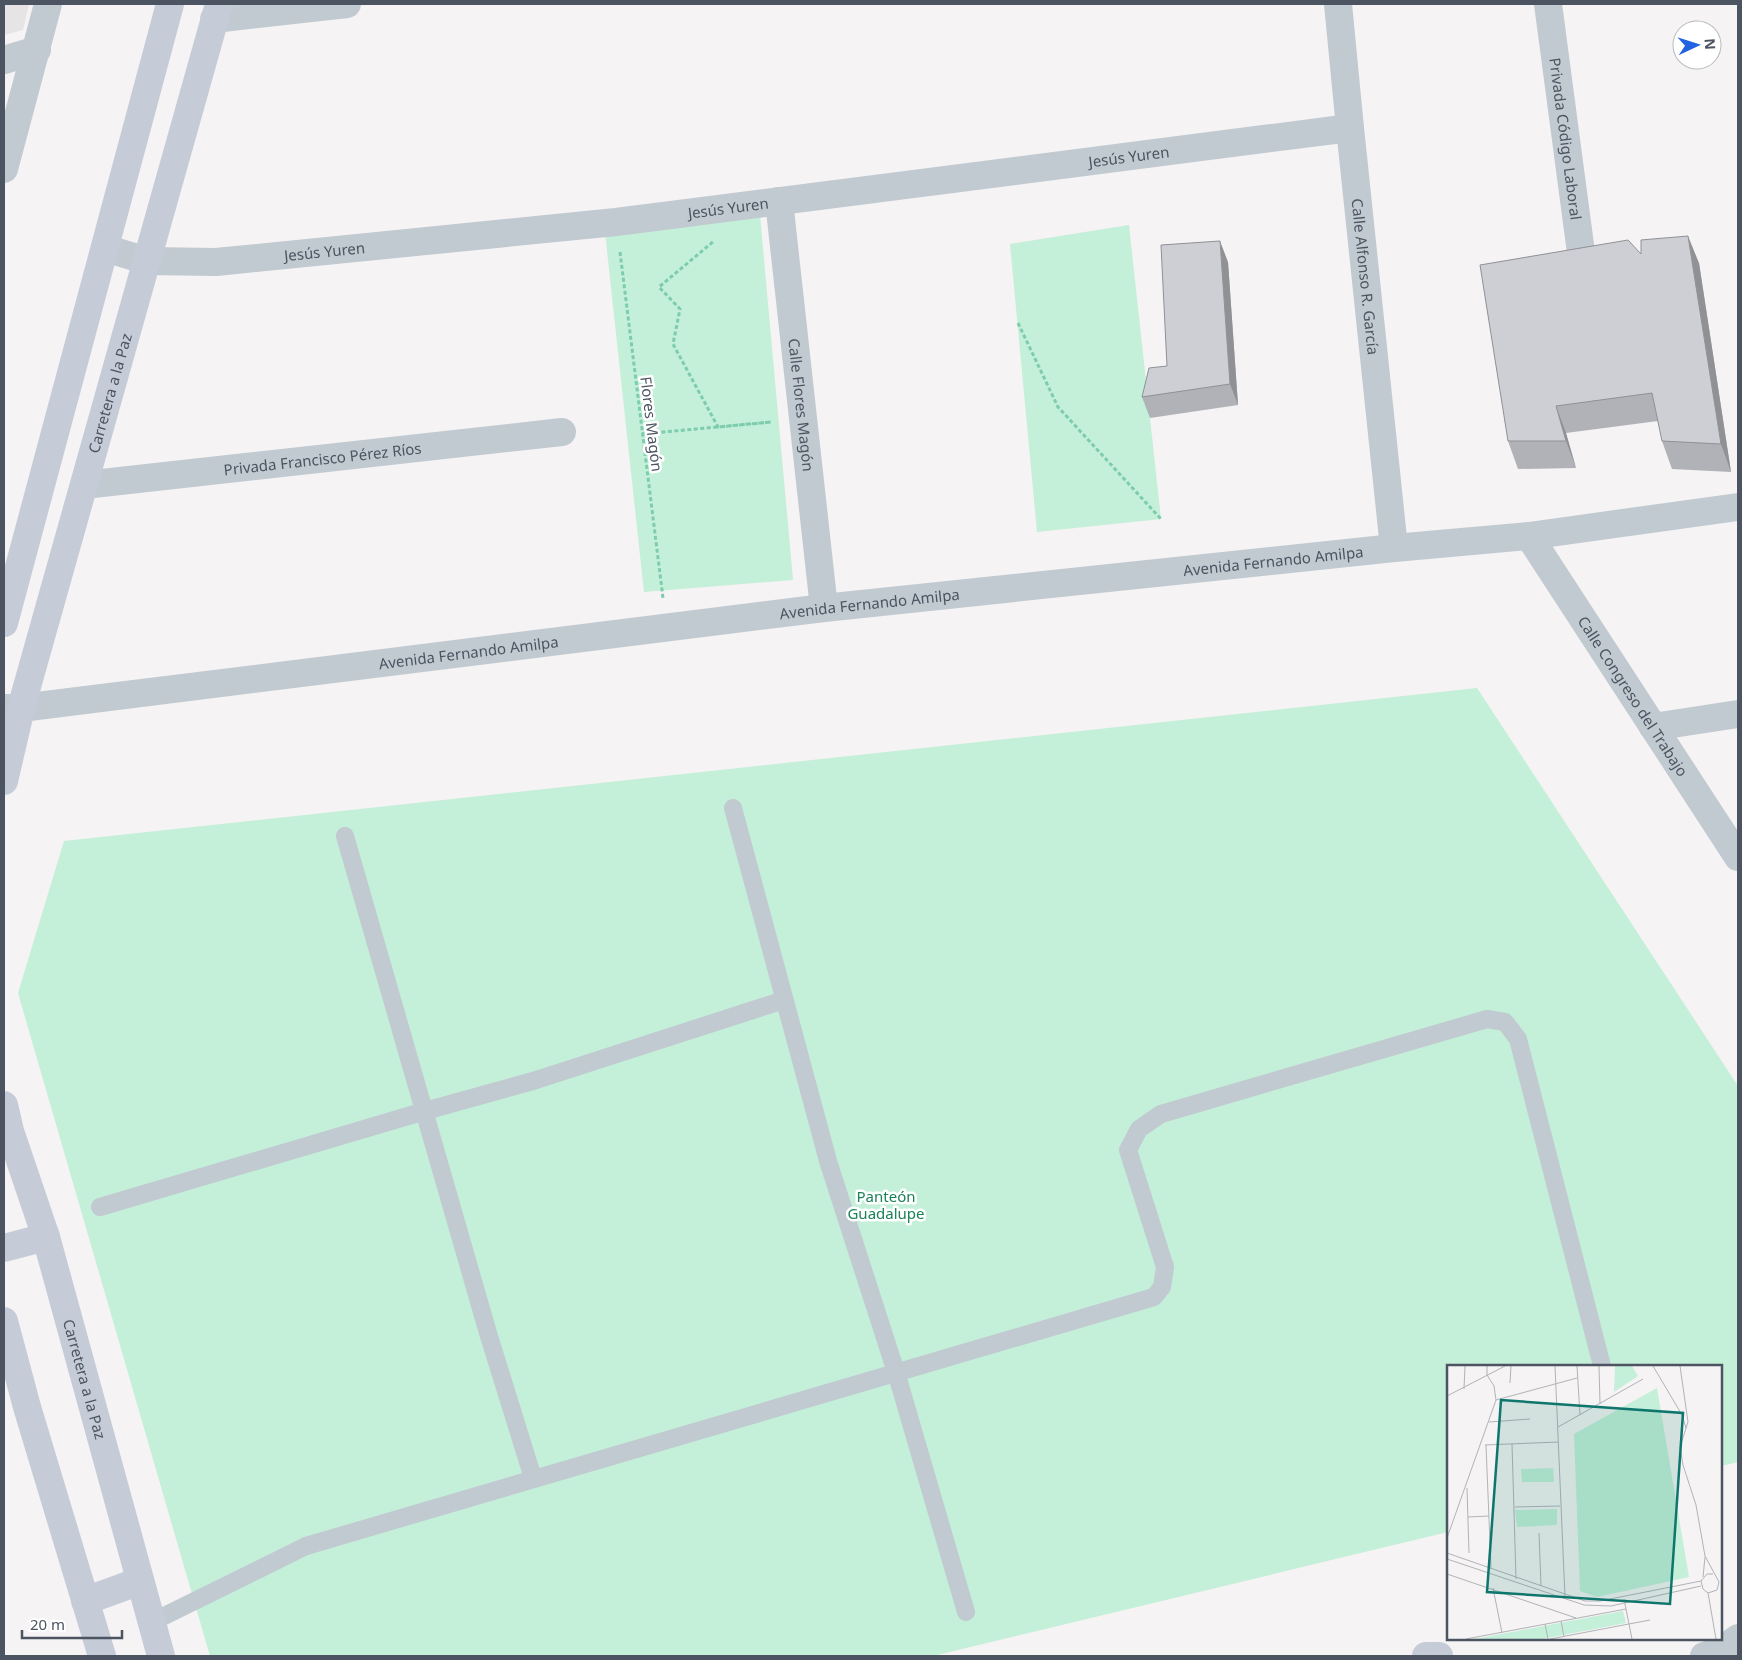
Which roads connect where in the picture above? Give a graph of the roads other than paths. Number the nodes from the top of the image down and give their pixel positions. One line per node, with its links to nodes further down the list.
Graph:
1 (48, 4): 7 (street)
2 (170, 4): 12 (main road)
3 (347, 4): 6 (street)
4 (1338, 4): 9 (street, Calle Alfonso R. García)
5 (1548, 4): 14 (street, Privada Código Laboral)
6 (216, 11): 13 (main road, Carretera a la Paz)
7 (37, 50): 8 (street); 10 (street)
8 (4, 60)
9 (1350, 128): 11 (street, Jesús Yuren); 19 (street, Calle Alfonso R. García)
10 (4, 169)
11 (779, 201): 13 (street, Jesús Yuren); 20 (street, Calle Flores Magón)
12 (105, 248): 13 (street, Jesús Yuren); 21 (main road)
13 (147, 261): 16 (main road, Carretera a la Paz)
14 (1584, 275)
15 (562, 432): 16 (street, Privada Francisco Pérez Ríos)
16 (84, 485): 22 (main road, Carretera a la Paz)
17 (1738, 507): 18 (street, Avenida Fernando Amilpa)
18 (1529, 536): 19 (street, Avenida Fernando Amilpa); 24 (street, Calle Congreso del Trabajo)
19 (1394, 548): 20 (street, Avenida Fernando Amilpa)
20 (824, 608): 22 (street, Avenida Fernando Amilpa)
21 (4, 623)
22 (12, 708): 25 (main road, Carretera a la Paz)
23 (1738, 714): 24 (street)
24 (1654, 727): 28 (street, Calle Congreso del Trabajo)
25 (4, 781)
26 (733, 808): 29 (lane)
27 (345, 836): 31 (lane)
28 (1738, 857)
29 (784, 1000): 31 (lane); 38 (lane)
30 (4, 1105): 33 (main road, Carretera a la Paz)
31 (425, 1111): 32 (lane); 40 (lane)
32 (100, 1207)
33 (46, 1237): 34 (main road); 41 (main road, Carretera a la Paz)
34 (4, 1248)
35 (4, 1321): 39 (main road)
36 (1602, 1365): 38 (lane)
37 (4, 1371): 39 (main road)
38 (896, 1372): 40 (lane); 43 (lane)
39 (27, 1407): 42 (main road)
40 (533, 1478): 44 (lane)
41 (140, 1581): 42 (main road); 44 (main road, Carretera a la Paz)
42 (85, 1602): 46 (main road)
43 (966, 1612)
44 (152, 1622): 47 (main road, Carretera a la Paz)
45 (1738, 1638): 50 (street)
46 (102, 1656)
47 (161, 1656)
48 (1426, 1656): 49 (main road)
49 (1439, 1656)
50 (1704, 1656)

